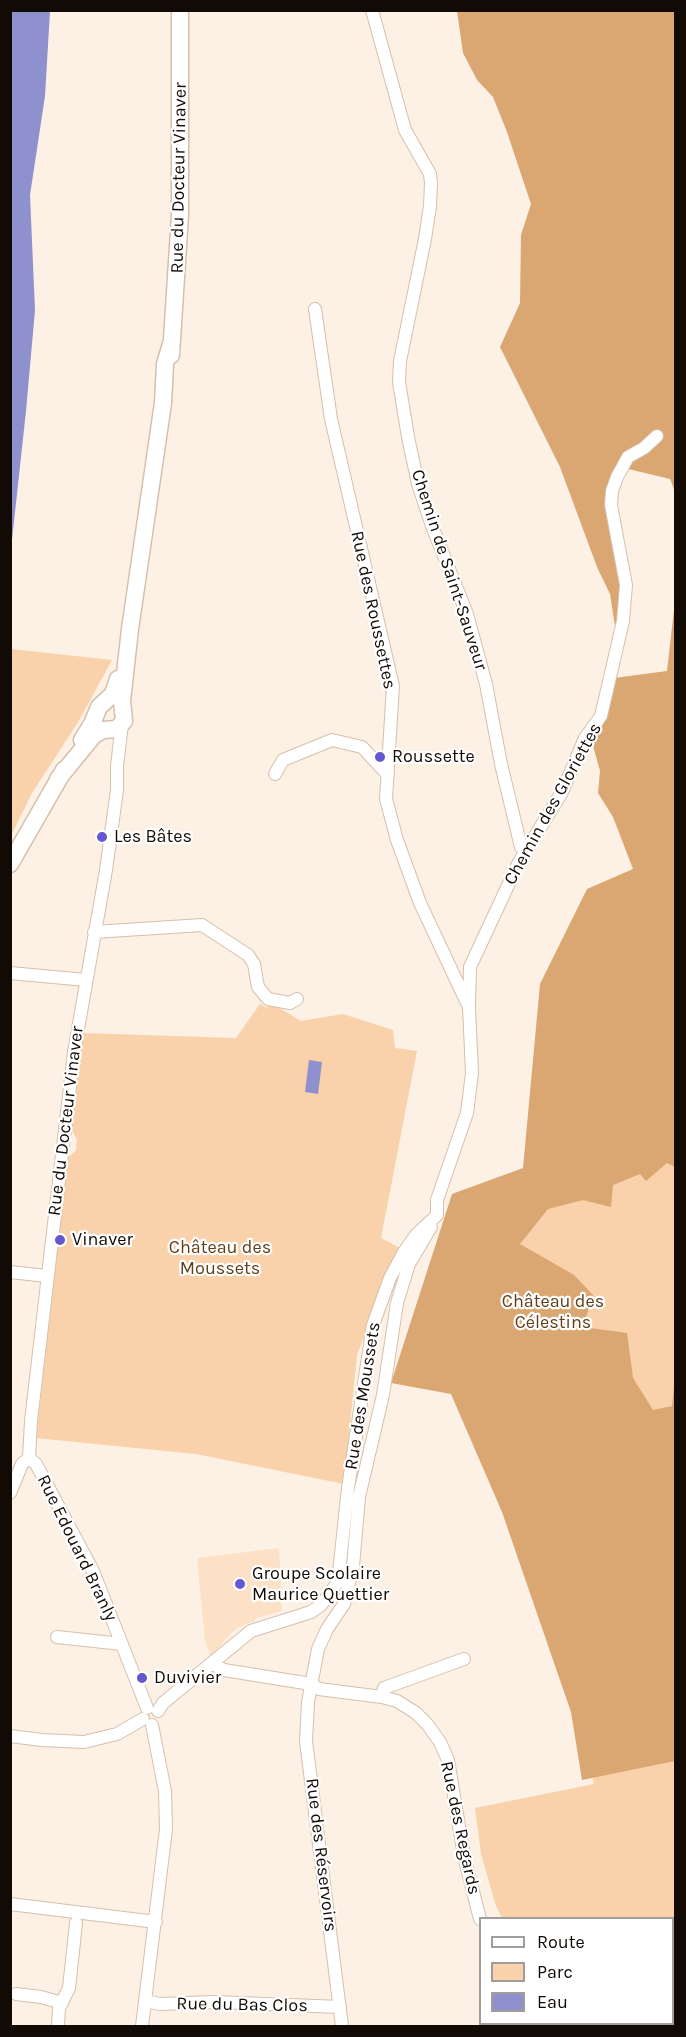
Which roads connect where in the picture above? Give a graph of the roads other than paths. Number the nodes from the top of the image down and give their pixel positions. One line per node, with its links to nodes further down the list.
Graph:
1 (180, 10): 5 (main road, Rue du Docteur Vinaver)
2 (372, 10): 11 (street, Chemin de Saint-Sauveur)
3 (315, 309): 9 (street, Rue des Roussettes)
4 (657, 436): 11 (street, Chemin des Gloriettes)
5 (130, 628): 6 (main road, Rue du Docteur Vinaver); 7 (main road, Rue du Docteur Vinaver)
6 (100, 709): 7 (main road); 7 (main road); 10 (main road, Rue du Docteur Vinaver)
7 (116, 724): 10 (main road); 13 (street, Rue du Docteur Vinaver)
8 (275, 774): 9 (street)
9 (388, 775): 17 (street, Rue des Roussettes)
10 (58, 779): 12 (main road)
11 (526, 850): 17 (street, Chemin des Gloriettes)
12 (10, 864)
13 (94, 932): 15 (street, Rue du Docteur Vinaver); 16 (street)
14 (10, 974): 15 (street)
15 (86, 980): 20 (street, Rue du Docteur Vinaver)
16 (297, 999)
17 (469, 1007): 18 (street)
18 (436, 1215): 26 (street, Rue des Moussets); 27 (street, Rue des Réservoirs)
19 (10, 1272): 20 (street)
20 (47, 1276): 21 (street, Rue du Docteur Vinaver)
21 (29, 1458): 22 (street, Rue du Docteur Vinaver); 24 (street, Rue Edouard Branly)
22 (10, 1493)
23 (57, 1637): 24 (street)
24 (122, 1644): 29 (street, Rue Edouard Branly)
25 (464, 1659): 28 (street)
26 (212, 1664): 27 (street, Rue des Regards); 29 (street, Rue des Moussets)
27 (311, 1684): 28 (street, Rue des Regards); 38 (street, Rue des Réservoirs)
28 (382, 1697): 32 (street, Rue des Regards)
29 (150, 1716): 30 (street, Rue des Moussets); 34 (street, Rue Edouard Branly)
30 (10, 1736)
31 (10, 1904): 33 (street)
32 (479, 1917)
33 (76, 1918): 34 (street); 37 (street)
34 (156, 1922): 36 (street, Rue Edouard Branly)
35 (16, 1994): 37 (street)
36 (145, 2001): 38 (street, Rue du Bas Clos); 40 (street, Rue Edouard Branly)
37 (62, 2003): 39 (street)
38 (340, 2007): 41 (street, Rue des Réservoirs)
39 (58, 2026)
40 (142, 2026)
41 (342, 2026)

